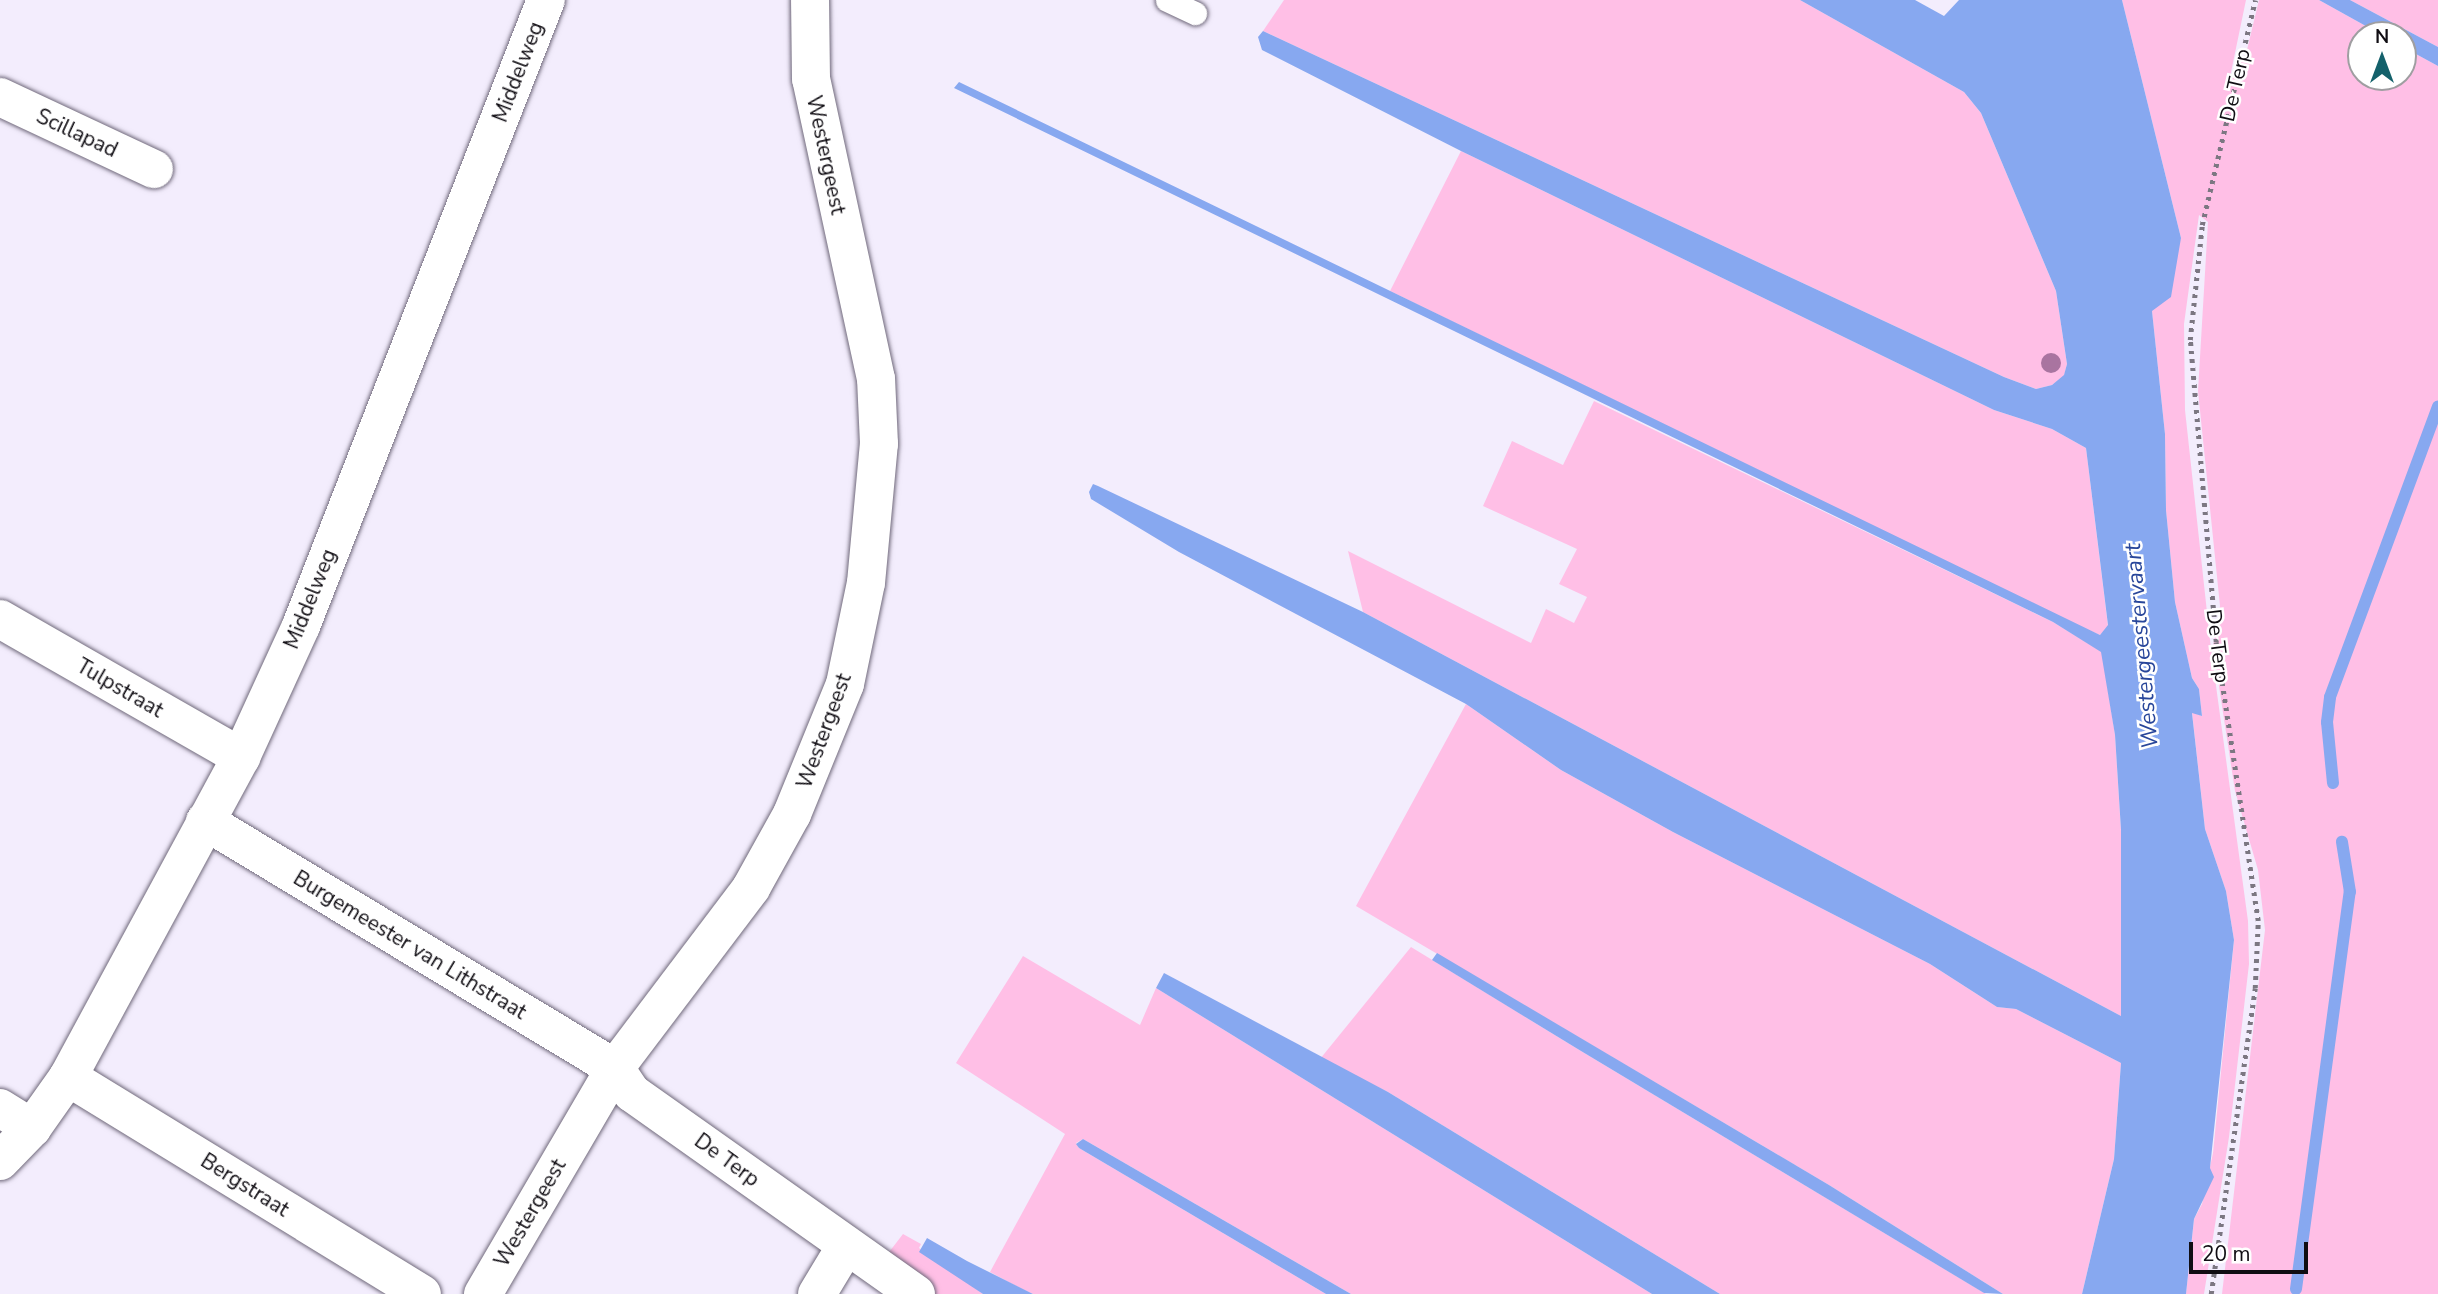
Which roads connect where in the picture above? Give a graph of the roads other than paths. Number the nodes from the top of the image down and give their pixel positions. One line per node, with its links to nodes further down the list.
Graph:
1 (546, 0): 8 (street, Middelweg)
2 (810, 0): 10 (street, Westergeest)
3 (1167, 0): 4 (lane)
4 (1195, 13)
5 (0, 97): 6 (street, Scillapad)
6 (153, 169)
7 (0, 619): 8 (street, Tulpstraat)
8 (241, 757): 9 (street, Middelweg)
9 (205, 821): 10 (street, Burgemeester van Lithstraat); 11 (street, Middelweg)
10 (615, 1068): 15 (street, De Terp); 17 (street, Westergeest)
11 (68, 1077): 13 (street, Middelweg); 16 (street, Bergstraat)
12 (0, 1108): 13 (street)
13 (32, 1128): 14 (street, Middelweg)
14 (0, 1161)
15 (846, 1246): 18 (street); 19 (street, De Terp)
16 (422, 1294)
17 (483, 1294)
18 (817, 1294)
19 (916, 1294)

